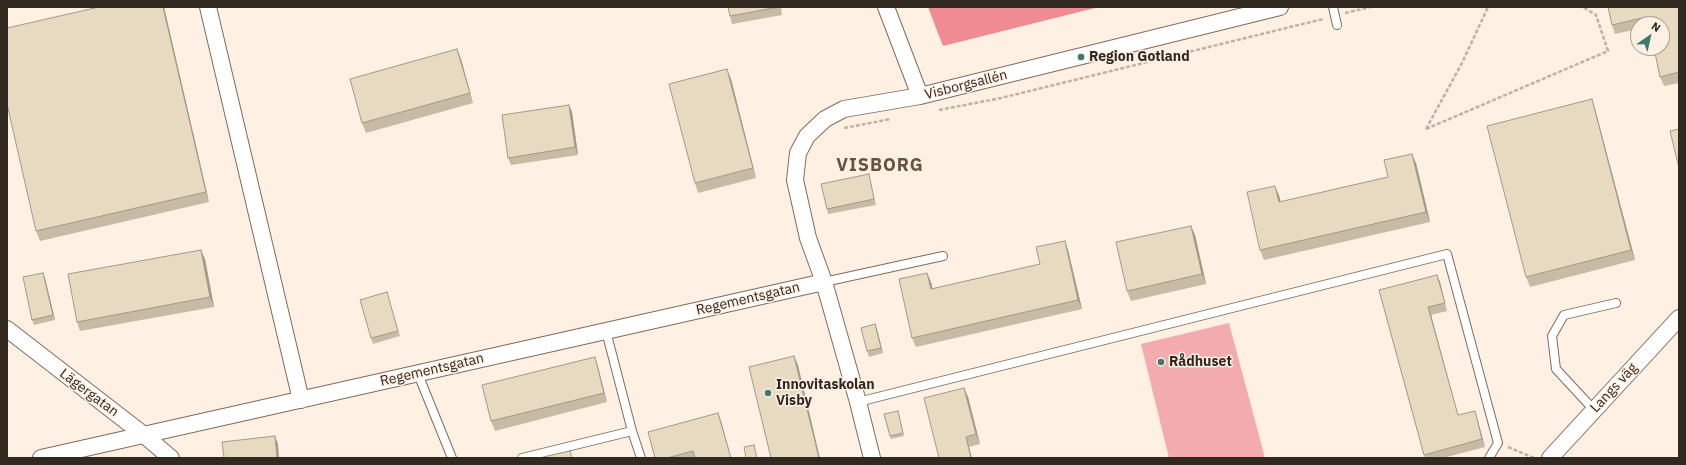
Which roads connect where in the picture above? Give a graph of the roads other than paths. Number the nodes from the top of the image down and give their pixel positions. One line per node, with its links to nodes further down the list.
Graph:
1 (208, 7): 14 (street)
2 (886, 7): 6 (street)
3 (1280, 7): 6 (street, Visborgsallén)
4 (1333, 7): 5 (lane)
5 (1337, 25)
6 (920, 96): 8 (street, Visborgsallén)
7 (943, 256): 8 (lane)
8 (824, 282): 12 (street, Regementsgatan); 15 (street, Visborgsallén)
9 (1616, 303): 16 (lane)
10 (1679, 318): 16 (street, Langs väg)
11 (7, 329): 18 (street, Lägergatan)
12 (606, 331): 13 (street, Regementsgatan); 17 (lane)
13 (418, 374): 14 (street, Regementsgatan); 21 (lane)
14 (301, 400): 18 (street, Regementsgatan)
15 (858, 402): 24 (street, Visborgsallén); 25 (lane)
16 (1594, 410): 26 (street, Langs väg)
17 (632, 430): 22 (lane); 23 (lane)
18 (144, 435): 19 (street, Regementsgatan); 20 (street, Lägergatan)
19 (41, 458)
20 (171, 458)
21 (452, 458)
22 (522, 458)
23 (641, 458)
24 (872, 458)
25 (1489, 458)
26 (1550, 458)

